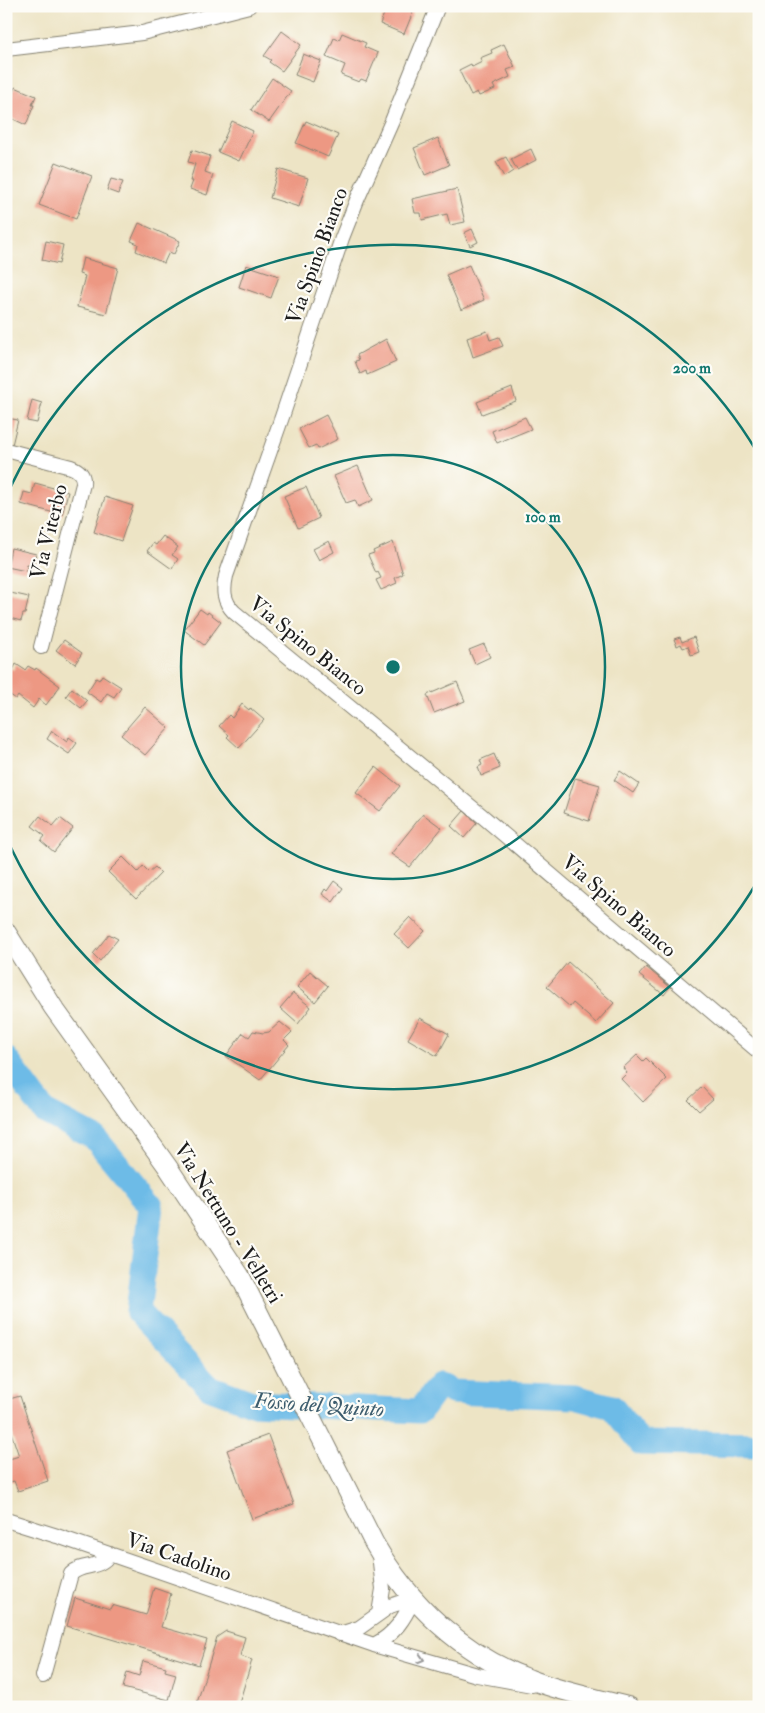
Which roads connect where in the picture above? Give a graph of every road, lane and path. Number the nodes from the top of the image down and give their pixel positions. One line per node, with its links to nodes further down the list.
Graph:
1 (249, 6): 3 (street)
2 (438, 6): 7 (street, Via Spino Bianco)
3 (6, 49)
4 (6, 450): 5 (street, Via Viterbo)
5 (41, 647)
6 (6, 932): 9 (main road, Via Nettuno - Velletri)
7 (759, 1052)
8 (6, 1520): 10 (street, Via Cadolino)
9 (378, 1550): 11 (main road, Via Nettuno - Velletri); 12 (street)
10 (110, 1554): 13 (street, Via Cadolino); 15 (street)
11 (414, 1598): 12 (street); 14 (street); 16 (main road, Via Nettuno - Velletri)
12 (379, 1613): 13 (street)
13 (339, 1634): 14 (street, Via Cadolino)
14 (374, 1645): 16 (street, Via Cadolino, one-way to 16)
15 (43, 1676)
16 (558, 1688): 17 (main road, Via Nettuno - Velletri)
17 (629, 1707)

